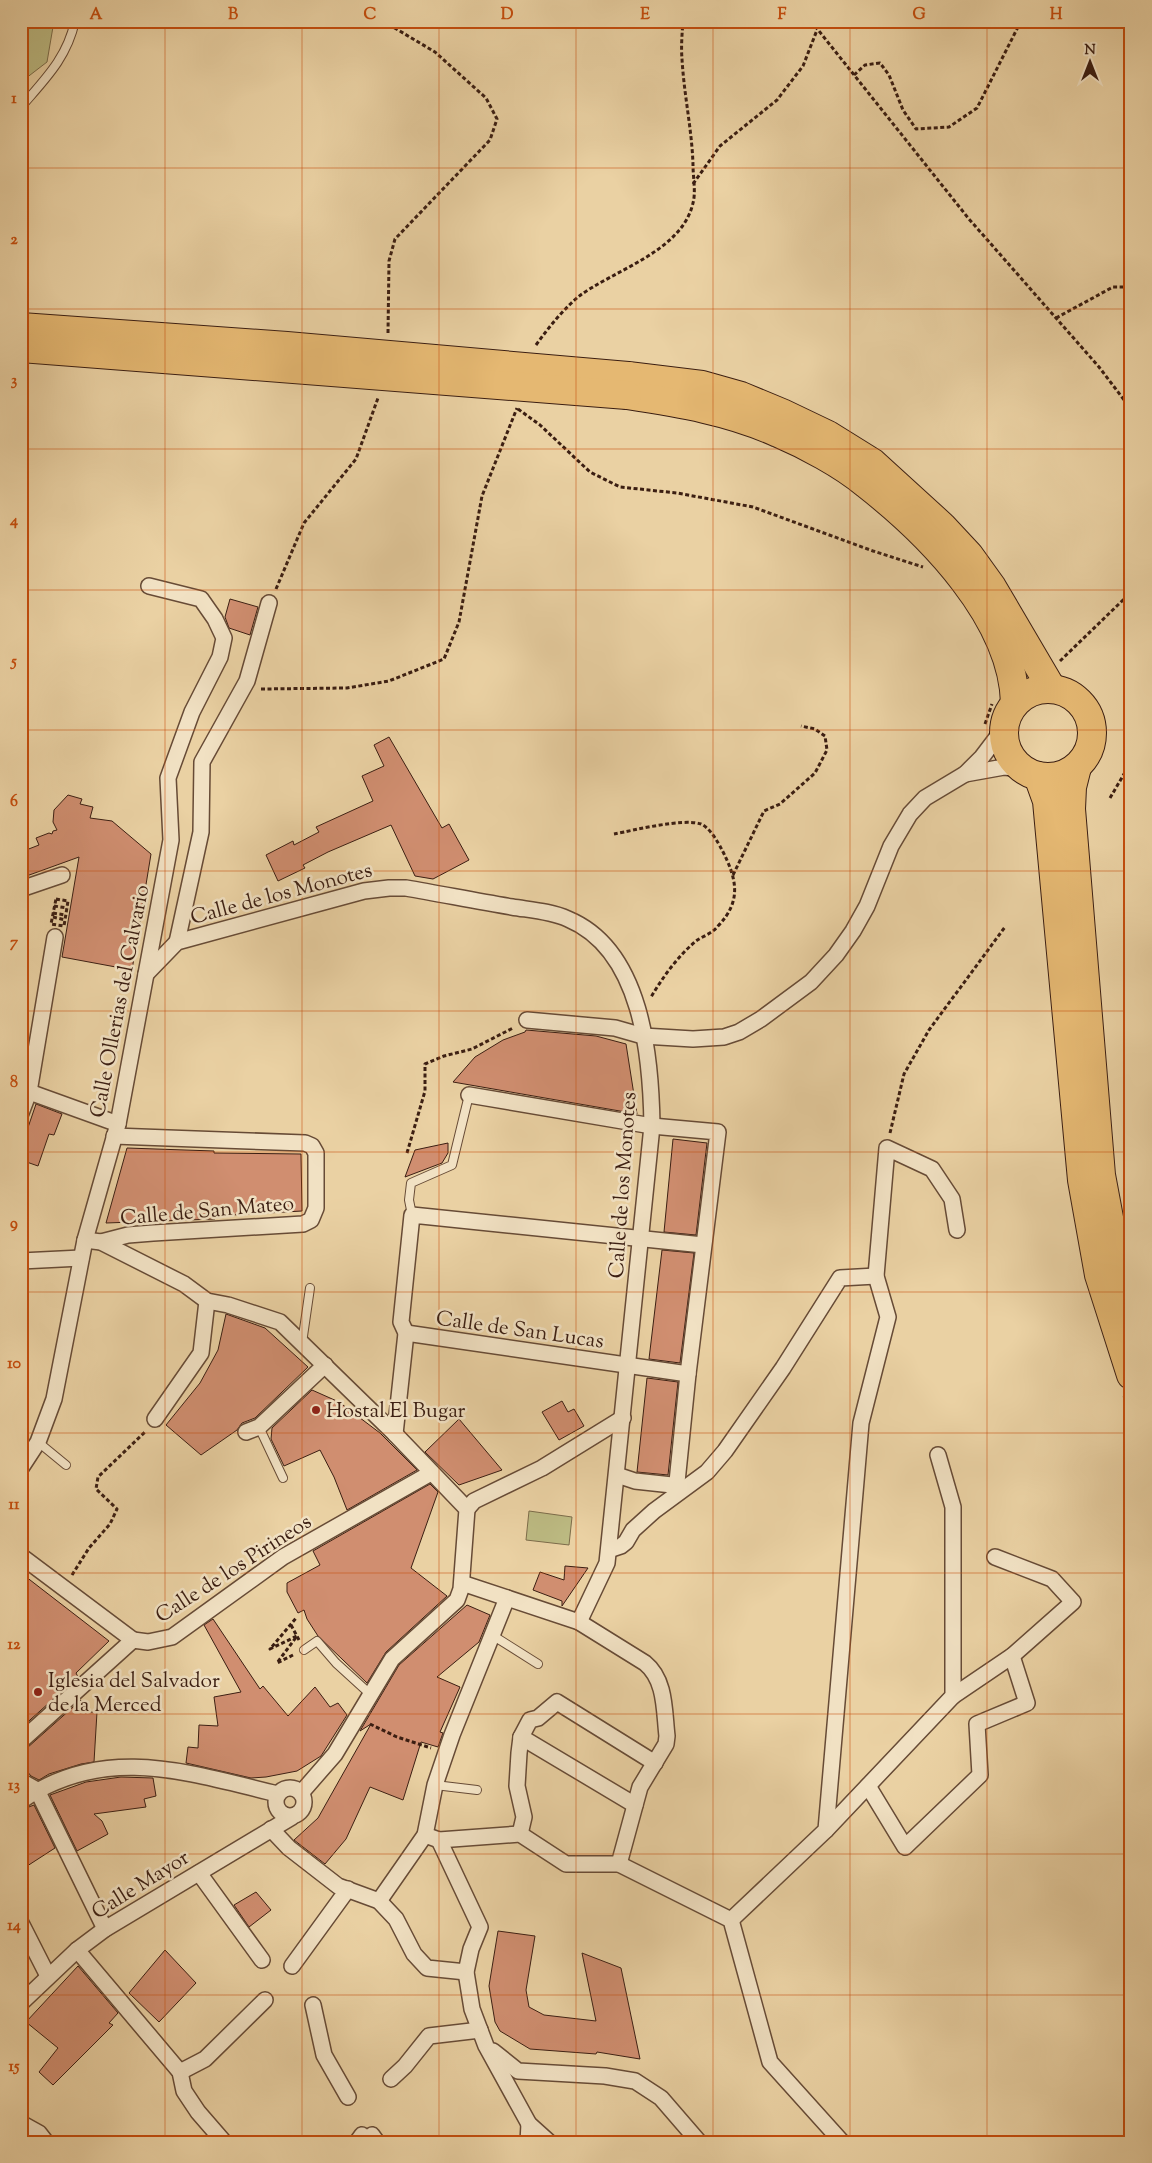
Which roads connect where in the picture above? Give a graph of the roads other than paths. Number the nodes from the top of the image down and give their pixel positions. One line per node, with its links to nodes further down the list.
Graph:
1 (75, 21): 2 (lane)
2 (21, 107)
3 (21, 327): 5 (highway, bridge)
4 (21, 348): 5 (highway, bridge)
5 (628, 385): 8 (highway); 9 (highway)
6 (149, 586): 18 (street, Calle Ollerias del Calvario)
7 (270, 603): 17 (street)
8 (1048, 683): 9 (highway); 11 (highway)
9 (1004, 702): 10 (highway)
10 (993, 728): 12 (highway); 13 (street)
11 (1077, 767): 12 (highway); 37 (highway)
12 (1030, 772): 13 (street); 43 (highway)
13 (965, 774): 20 (street)
14 (62, 874): 15 (street)
15 (21, 889)
16 (55, 937): 21 (street)
17 (176, 942): 18 (street, Calle de los Monotes); 20 (street, Calle de los Monotes)
18 (146, 974): 25 (street, Calle Ollerias del Calvario)
19 (527, 1020): 20 (street)
20 (643, 1036): 24 (street, Calle de los Monotes)
21 (25, 1091): 23 (street); 25 (street, Calle de San Mateo)
22 (469, 1095): 24 (street); 26 (lane)
23 (21, 1113)
24 (652, 1126): 28 (street, Calle de los Monotes); 31 (street)
25 (116, 1130): 29 (street, Calle Ollerias del Calvario); 30 (street, Calle de San Mateo)
26 (412, 1215): 28 (street); 38 (street)
27 (957, 1230): 34 (street)
28 (642, 1239): 31 (street); 41 (street, Calle de los Monotes)
29 (86, 1240): 30 (street); 32 (street, Calle Ollerias del Calvario)
30 (101, 1242): 36 (street)
31 (703, 1245): 42 (street)
32 (81, 1258): 33 (street); 48 (street, Calle Ollerias del Calvario)
33 (21, 1261)
34 (876, 1276): 56 (street); 83 (street)
35 (310, 1288): 39 (lane)
36 (207, 1301): 39 (street); 45 (street)
37 (1131, 1308)
38 (406, 1333): 41 (street, Calle de San Lucas); 47 (street)
39 (302, 1343): 40 (street)
40 (325, 1365): 46 (street); 47 (street)
41 (629, 1366): 42 (street, Calle de San Lucas); 44 (street, Calle de los Monotes)
42 (688, 1374): 53 (street)
43 (1126, 1381)
44 (623, 1418): 53 (street, Calle de los Monotes); 55 (street)
45 (155, 1419)
46 (253, 1429): 54 (lane)
47 (395, 1434): 52 (street)
48 (38, 1442): 50 (lane); 51 (street, Calle Ollerias del Calvario)
49 (938, 1455): 68 (street)
50 (66, 1465)
51 (21, 1468)
52 (431, 1474): 55 (street); 63 (street, Calle de los Pirineos)
53 (617, 1475): 56 (street, Calle de los Monotes)
54 (282, 1478)
55 (468, 1509): 59 (street)
56 (609, 1550): 61 (street, Calle de los Monotes)
57 (21, 1556): 63 (street)
58 (995, 1557): 65 (street)
59 (462, 1583): 60 (street); 67 (street)
60 (507, 1598): 61 (street); 62 (street)
61 (579, 1622): 71 (street)
62 (492, 1635): 66 (lane); 73 (street)
63 (133, 1640): 70 (street)
64 (304, 1650): 67 (lane)
65 (1012, 1656): 68 (street); 74 (street)
66 (538, 1664)
67 (370, 1694): 78 (street)
68 (953, 1696): 74 (street)
69 (521, 1737): 71 (street); 80 (street); 84 (street)
70 (21, 1741)
71 (655, 1763): 80 (street)
72 (21, 1781): 75 (street)
73 (435, 1785): 76 (lane); 85 (street)
74 (868, 1786): 83 (street)
75 (37, 1790): 77 (street); 79 (street); 92 (street)
76 (477, 1790)
77 (278, 1794): 78 (street); 81 (street)
78 (301, 1794): 81 (street)
79 (21, 1801)
80 (636, 1805): 86 (street)
81 (292, 1817): 82 (street, Calle Mayor)
82 (271, 1829): 87 (street, Calle Mayor); 88 (street)
83 (826, 1830): 90 (street)
84 (520, 1834): 85 (street); 86 (street)
85 (432, 1838): 89 (street); 96 (street)
86 (619, 1864): 90 (street)
87 (199, 1873): 92 (street, Calle Mayor); 94 (street)
88 (348, 1889): 89 (street); 95 (street)
89 (379, 1901): 96 (street)
90 (730, 1920): 113 (street)
91 (21, 1923): 97 (street)
92 (105, 1929): 93 (street, Calle Mayor)
93 (77, 1950): 97 (street, Calle Mayor); 103 (street)
94 (262, 1960)
95 (292, 1966)
96 (466, 1972): 101 (street)
97 (48, 1976): 99 (street, Calle Mayor)
98 (265, 2000): 103 (street)
99 (21, 2003)
100 (313, 2005): 105 (street)
101 (480, 2030): 102 (street); 104 (street)
102 (486, 2046): 107 (street); 112 (street)
103 (180, 2072): 109 (street)
104 (391, 2079)
105 (348, 2097)
106 (21, 2124): 108 (street)
107 (530, 2124): 110 (street); 111 (street)
108 (46, 2142)
109 (224, 2142)
110 (528, 2142)
111 (548, 2142)
112 (698, 2142)
113 (842, 2142)

